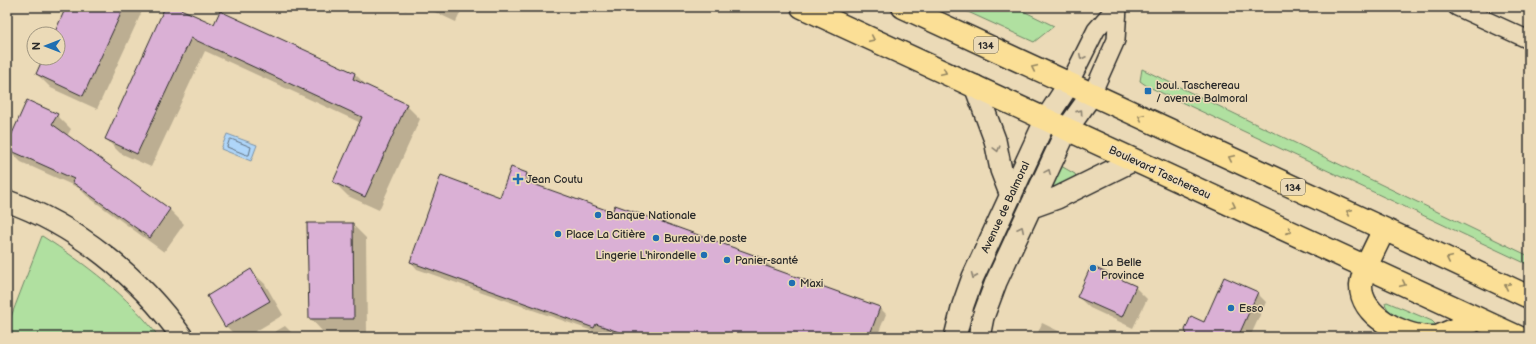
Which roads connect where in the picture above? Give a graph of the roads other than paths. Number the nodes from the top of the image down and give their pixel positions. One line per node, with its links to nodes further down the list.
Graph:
1 (802, 7): 7 (main road, Boulevard Taschereau, one-way to 7)
2 (903, 7): 6 (main road, 134, one-way to 2)
3 (1117, 7): 6 (street, one-way to 6); 8 (street)
4 (1457, 7): 5 (street)
5 (1529, 40)
6 (1070, 84): 8 (main road, 134); 9 (street, Avenue de Balmoral)
7 (975, 86): 9 (main road, Boulevard Taschereau); 12 (street, one-way to 12)
8 (1092, 94): 10 (street, one-way to 8); 15 (main road, 134, one-way to 8)
9 (1046, 119): 10 (main road, Boulevard Taschereau); 12 (street, Avenue de Balmoral)
10 (1067, 130): 11 (main road, Boulevard Taschereau); 14 (street, one-way to 10)
11 (1134, 160): 14 (street); 16 (main road, Boulevard Taschereau, one-way to 16)
12 (1011, 196): 20 (street, Avenue de Balmoral, one-way to 20)
13 (7, 201): 19 (street)
14 (1032, 207): 21 (street, one-way to 14)
15 (1384, 228): 16 (main road); 17 (main road, 134, one-way to 15)
16 (1367, 268): 18 (main road, Boulevard Taschereau, one-way to 18); 22 (main road)
17 (1529, 297)
18 (1479, 319): 23 (main road); 24 (main road, Boulevard Taschereau)
19 (182, 337)
20 (955, 337)
21 (979, 337)
22 (1428, 337)
23 (1432, 337)
24 (1518, 337)

